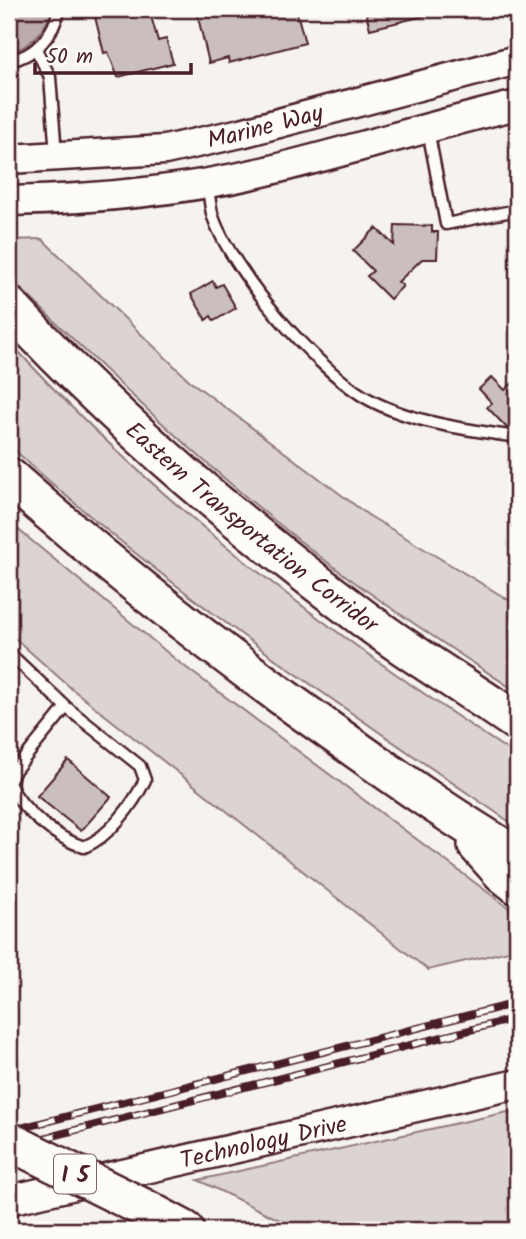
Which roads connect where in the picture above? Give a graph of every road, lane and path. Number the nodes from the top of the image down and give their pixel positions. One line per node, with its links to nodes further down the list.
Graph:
1 (59, 9): 2 (lane)
2 (36, 49): 4 (lane); 7 (lane)
3 (517, 60): 7 (main road, Marine Way)
4 (9, 61)
5 (517, 105): 6 (main road, Marine Way)
6 (428, 126): 9 (main road, Marine Way); 11 (lane)
7 (57, 156): 8 (main road, Marine Way)
8 (9, 159)
9 (207, 181): 10 (main road, Marine Way); 13 (lane)
10 (9, 201)
11 (517, 210)
12 (9, 306): 17 (highway, Eastern Transportation Corridor)
13 (517, 437)
14 (9, 477): 18 (highway)
15 (9, 653): 16 (lane)
16 (66, 707): 16 (lane)
17 (517, 722)
18 (512, 872)
19 (517, 1084): 21 (main road, Technology Drive)
20 (9, 1141): 22 (highway, I 5, bridge)
21 (9, 1200)
22 (185, 1230)

